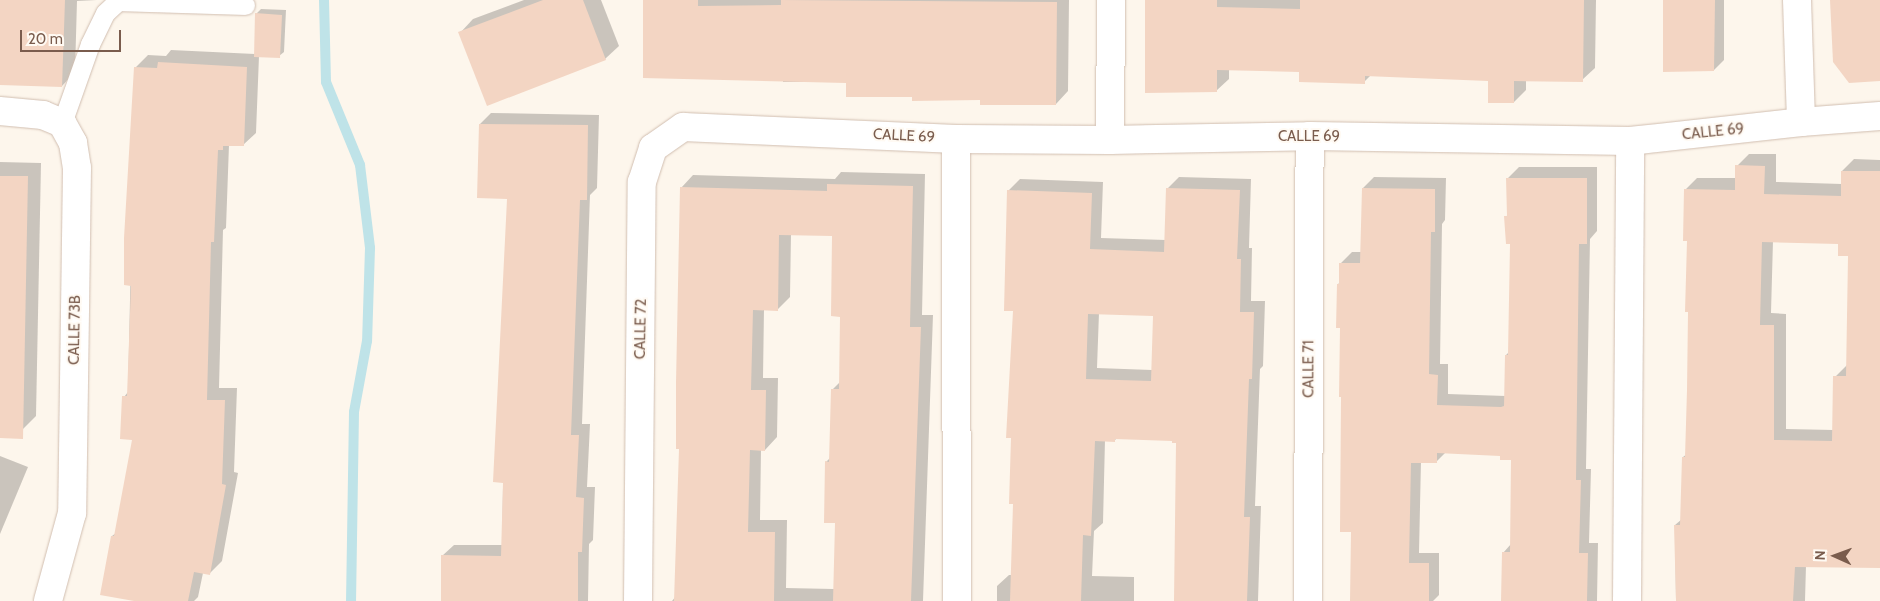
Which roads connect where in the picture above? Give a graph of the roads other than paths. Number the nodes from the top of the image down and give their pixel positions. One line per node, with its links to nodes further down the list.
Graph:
1 (1110, 0): 11 (street)
2 (1797, 0): 6 (street)
3 (245, 6): 7 (lane)
4 (0, 111): 7 (street)
5 (1880, 116): 6 (street, CALLE 69)
6 (1801, 122): 12 (street, CALLE 69)
7 (62, 123): 13 (street, CALLE 73B)
8 (737, 128): 10 (street, CALLE 69); 14 (street, CALLE 72)
9 (1310, 136): 11 (street, CALLE 69); 12 (street, CALLE 69); 16 (street, CALLE 71)
10 (956, 139): 11 (street, CALLE 69); 15 (street)
11 (1110, 140)
12 (1630, 141): 17 (street)
13 (48, 601)
14 (638, 601)
15 (957, 601)
16 (1308, 601)
17 (1626, 601)

